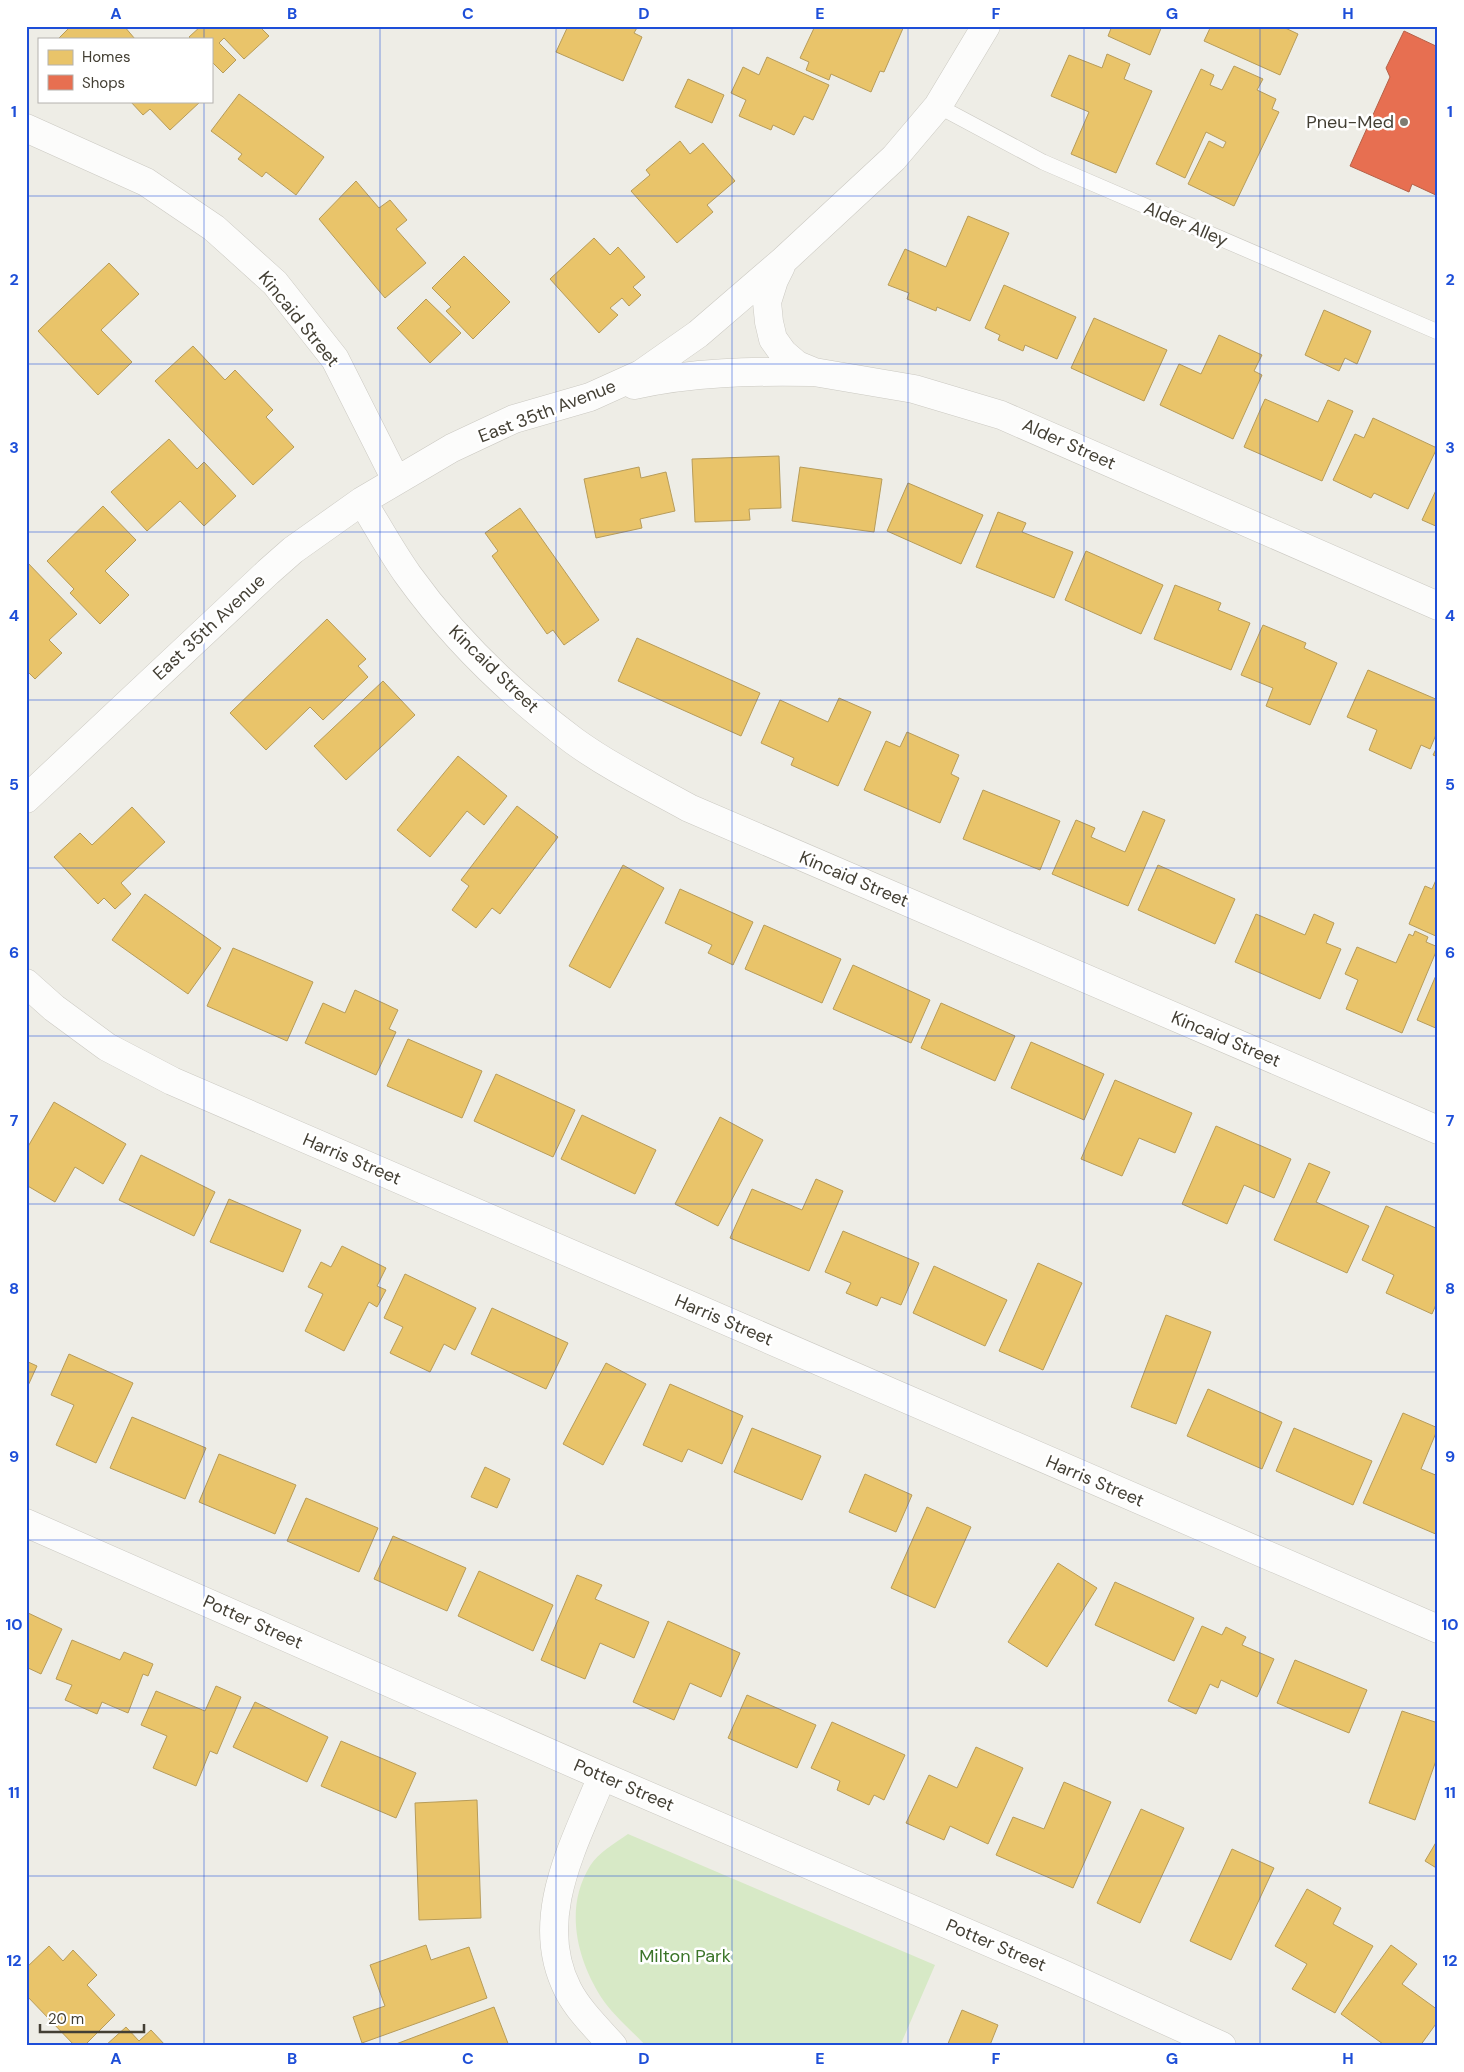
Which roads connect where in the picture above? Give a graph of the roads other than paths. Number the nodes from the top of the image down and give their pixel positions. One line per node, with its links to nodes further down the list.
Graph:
1 (986, 26): 2 (street, East 35th Avenue)
2 (938, 106): 4 (street, East 35th Avenue); 5 (lane, Alder Alley)
3 (26, 128): 8 (street, Kincaid Street)
4 (784, 260): 6 (street, Alder Street); 7 (street, East 35th Avenue)
5 (1438, 332)
6 (814, 372): 7 (street); 10 (street, Alder Street)
7 (590, 397): 8 (street, East 35th Avenue)
8 (396, 480): 9 (street, East 35th Avenue)
9 (362, 501): 11 (street, East 35th Avenue); 13 (street, Kincaid Street)
10 (1438, 606)
11 (26, 800)
12 (26, 983): 15 (street, Harris Street)
13 (1438, 1130)
14 (26, 1523): 16 (street, Potter Street)
15 (1438, 1630)
16 (602, 1776): 17 (street); 18 (street, Potter Street)
17 (613, 2046)
18 (1222, 2046)

